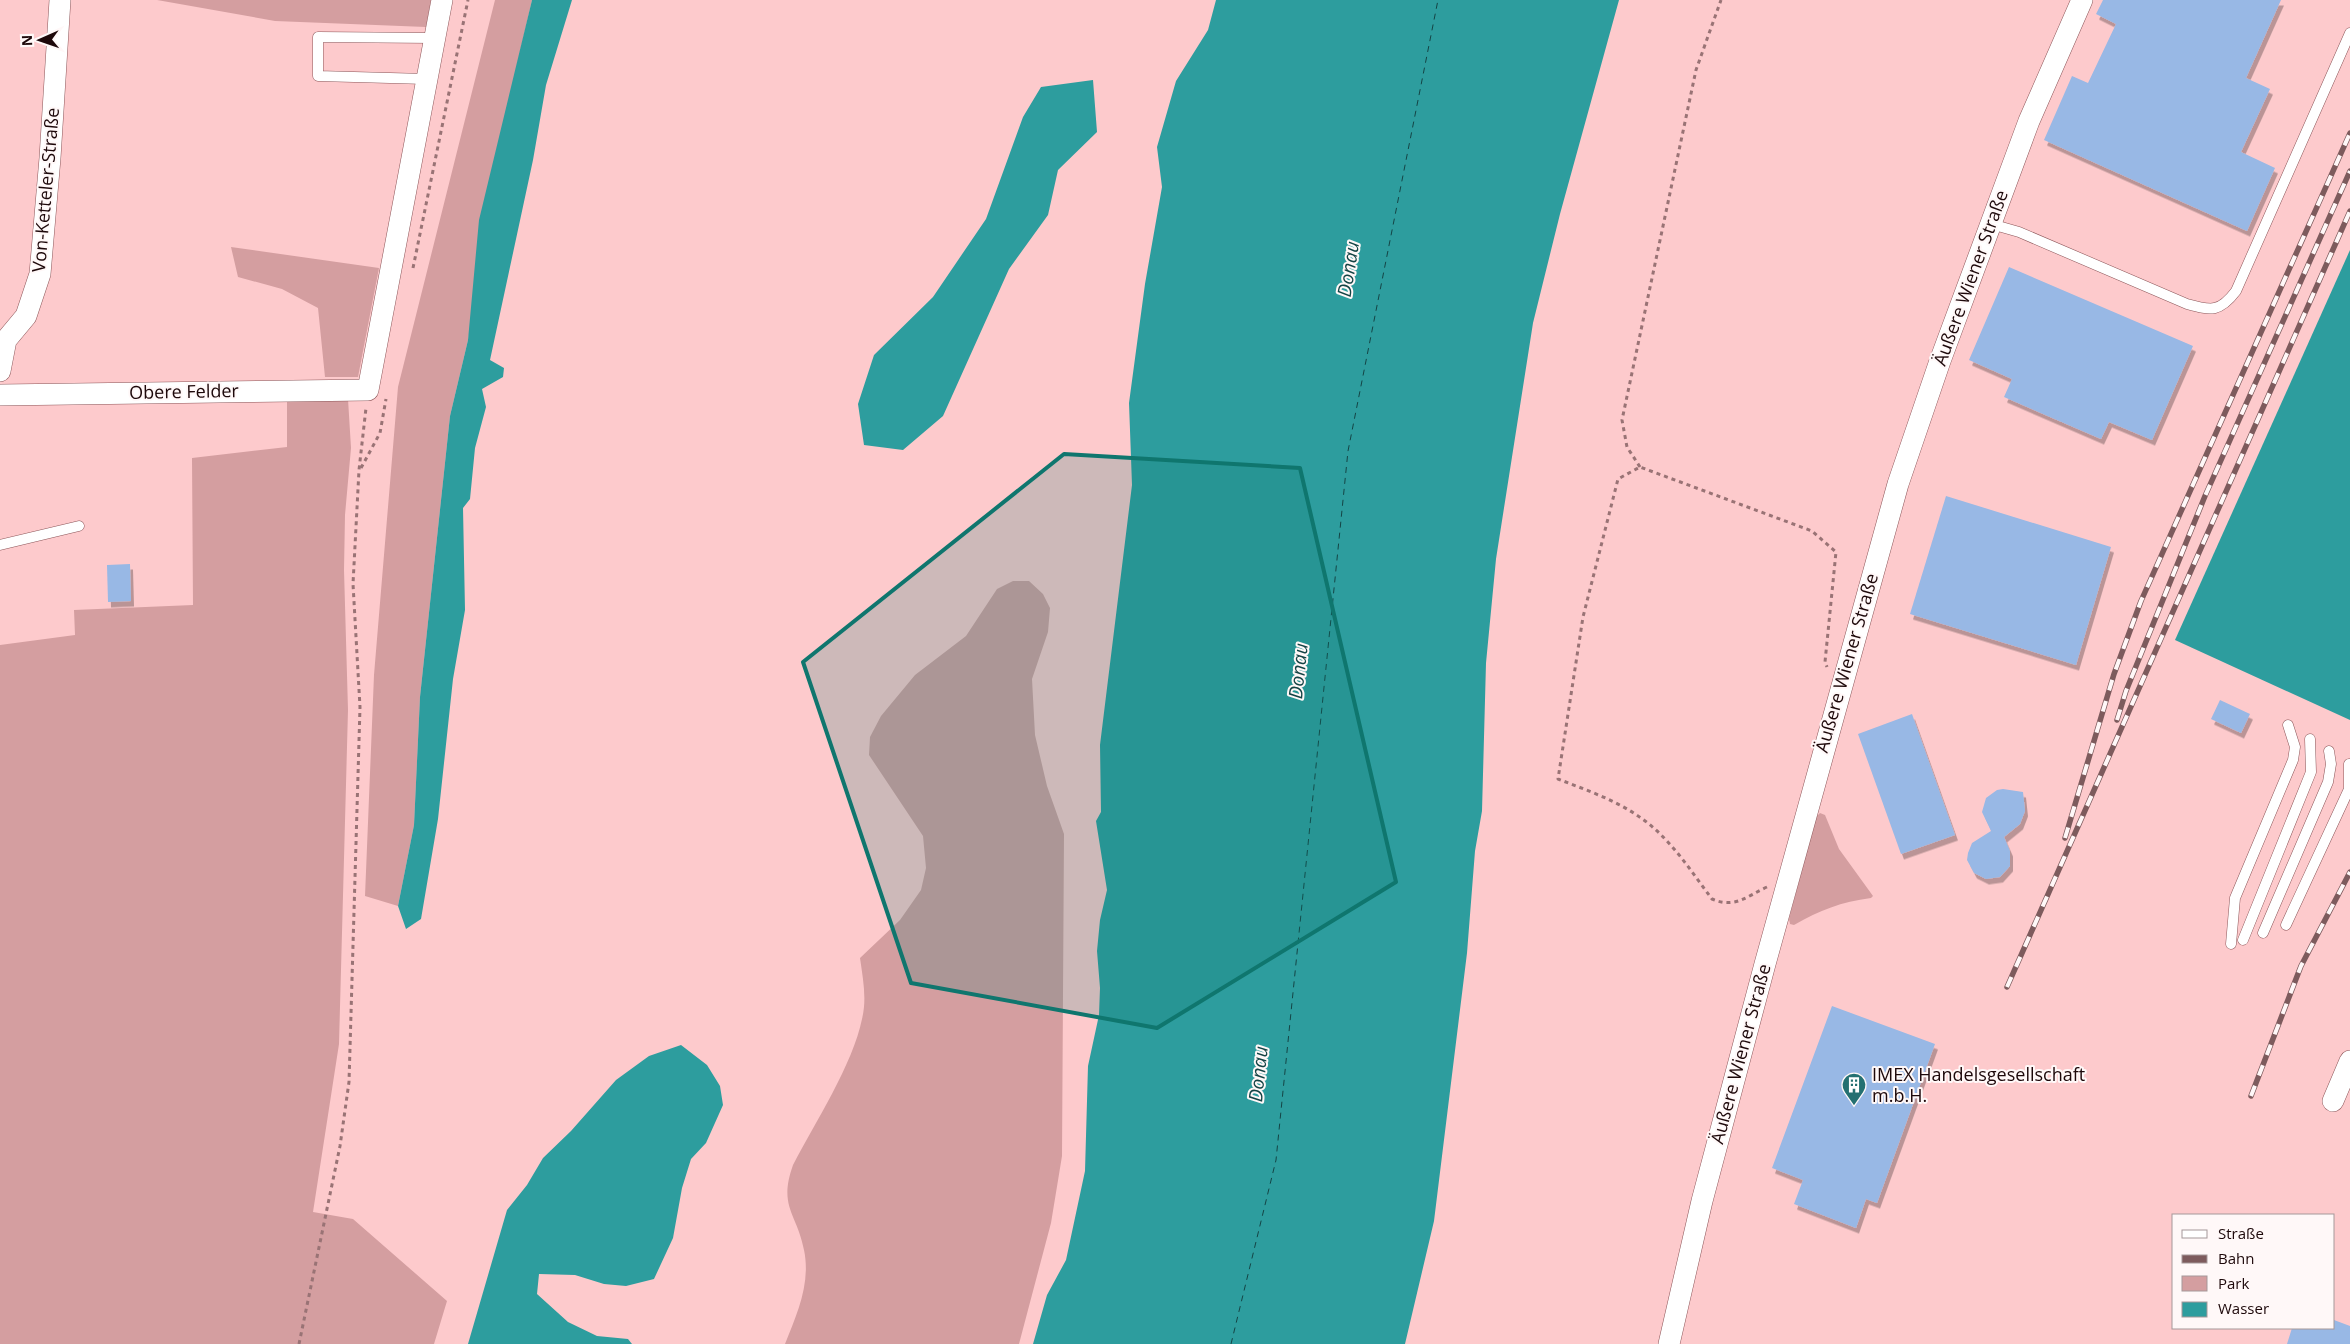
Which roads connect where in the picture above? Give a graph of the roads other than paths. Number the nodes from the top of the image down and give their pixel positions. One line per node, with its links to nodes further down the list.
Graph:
1 (60, 0): 8 (street, Von-Ketteler-Straße)
2 (442, 0): 5 (street)
3 (2082, 0): 7 (street, Äußere Wiener Straße)
4 (2350, 33): 7 (lane)
5 (434, 38): 6 (street); 6 (lane)
6 (426, 79): 9 (street, Obere Felder)
7 (1991, 224): 22 (street, Äußere Wiener Straße)
8 (0, 371)
9 (0, 395)
10 (79, 526): 11 (lane)
11 (0, 545)
12 (2288, 725): 19 (lane)
13 (2310, 739): 18 (lane)
14 (2329, 751): 17 (lane)
15 (2349, 764): 16 (lane)
16 (2286, 925)
17 (2263, 933)
18 (2243, 940)
19 (2231, 944)
20 (2350, 1061): 21 (street)
21 (2333, 1101)
22 (1670, 1344)

